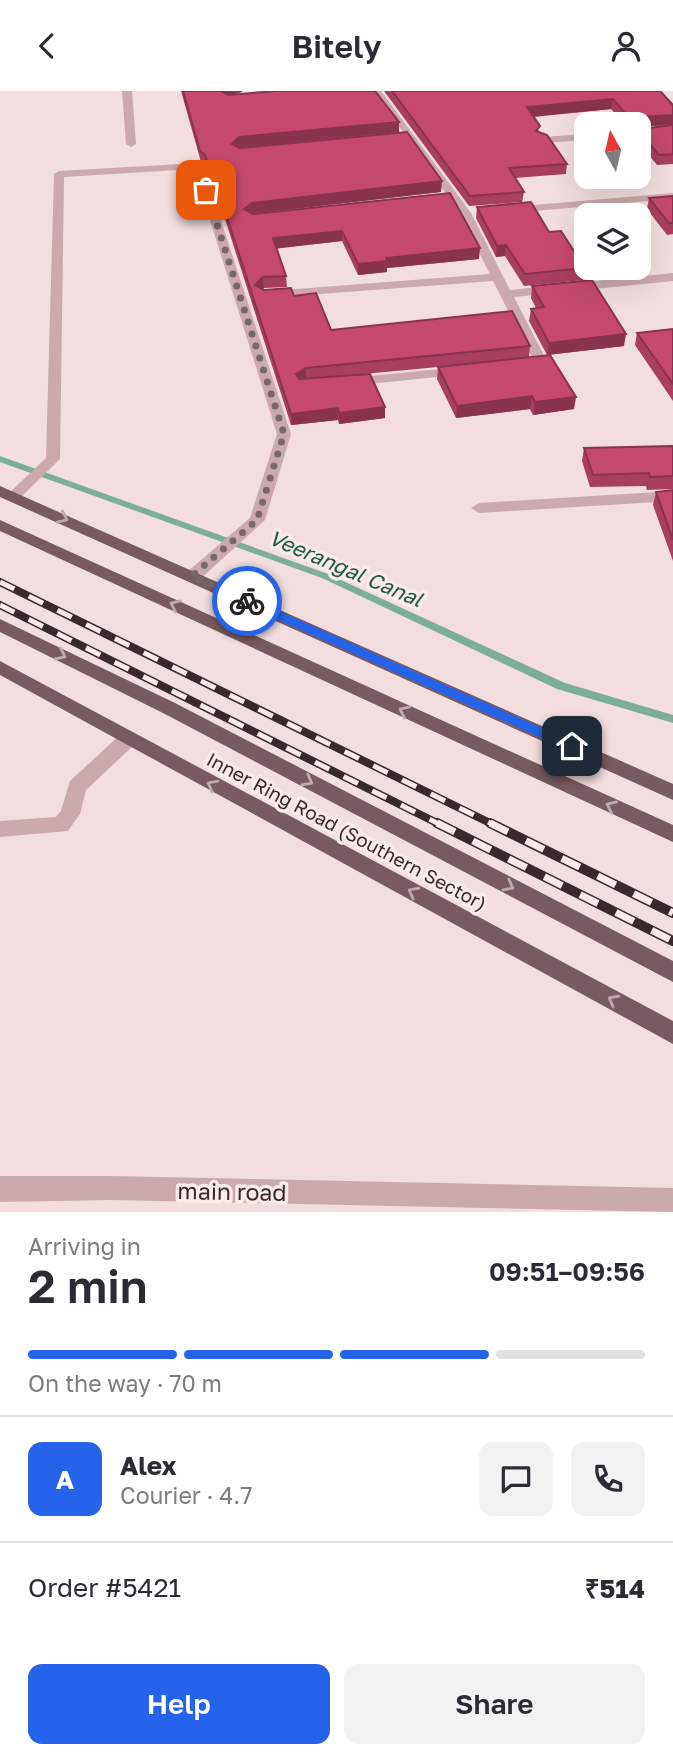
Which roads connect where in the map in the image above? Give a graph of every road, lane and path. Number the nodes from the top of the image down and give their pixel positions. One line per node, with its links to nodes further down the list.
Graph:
1 (127, 91): 7 (street)
2 (376, 91): 3 (street)
3 (411, 136): 5 (street); 8 (street)
4 (574, 138): 6 (street)
5 (372, 140)
6 (542, 140)
7 (131, 144)
8 (453, 197): 10 (street); 13 (street)
9 (673, 197): 11 (street)
10 (440, 198)
11 (493, 211)
12 (479, 212): 13 (street)
13 (465, 213): 14 (street)
14 (499, 277): 16 (street); 17 (street)
15 (673, 277): 16 (street)
16 (508, 294): 18 (street)
17 (264, 296)
18 (514, 366)
19 (472, 370): 20 (street)
20 (334, 383)
21 (7, 494): 25 (main road, one-way to 25); 25 (street)
22 (673, 496): 23 (street)
23 (479, 508)
24 (0, 525): 31 (main road, one-way to 24)
25 (192, 576): 29 (main road)
26 (0, 625): 32 (main road, Inner Ring Road (Southern Sector), one-way to 32)
27 (0, 667): 28 (main road, Inner Ring Road (Southern Sector))
28 (128, 739): 30 (street); 33 (main road, Inner Ring Road (Southern Sector), one-way to 28)
29 (673, 792)
30 (0, 829)
31 (673, 834)
32 (673, 972)
33 (673, 1033)
34 (0, 1189): 35 (street, main road)
35 (673, 1201)

